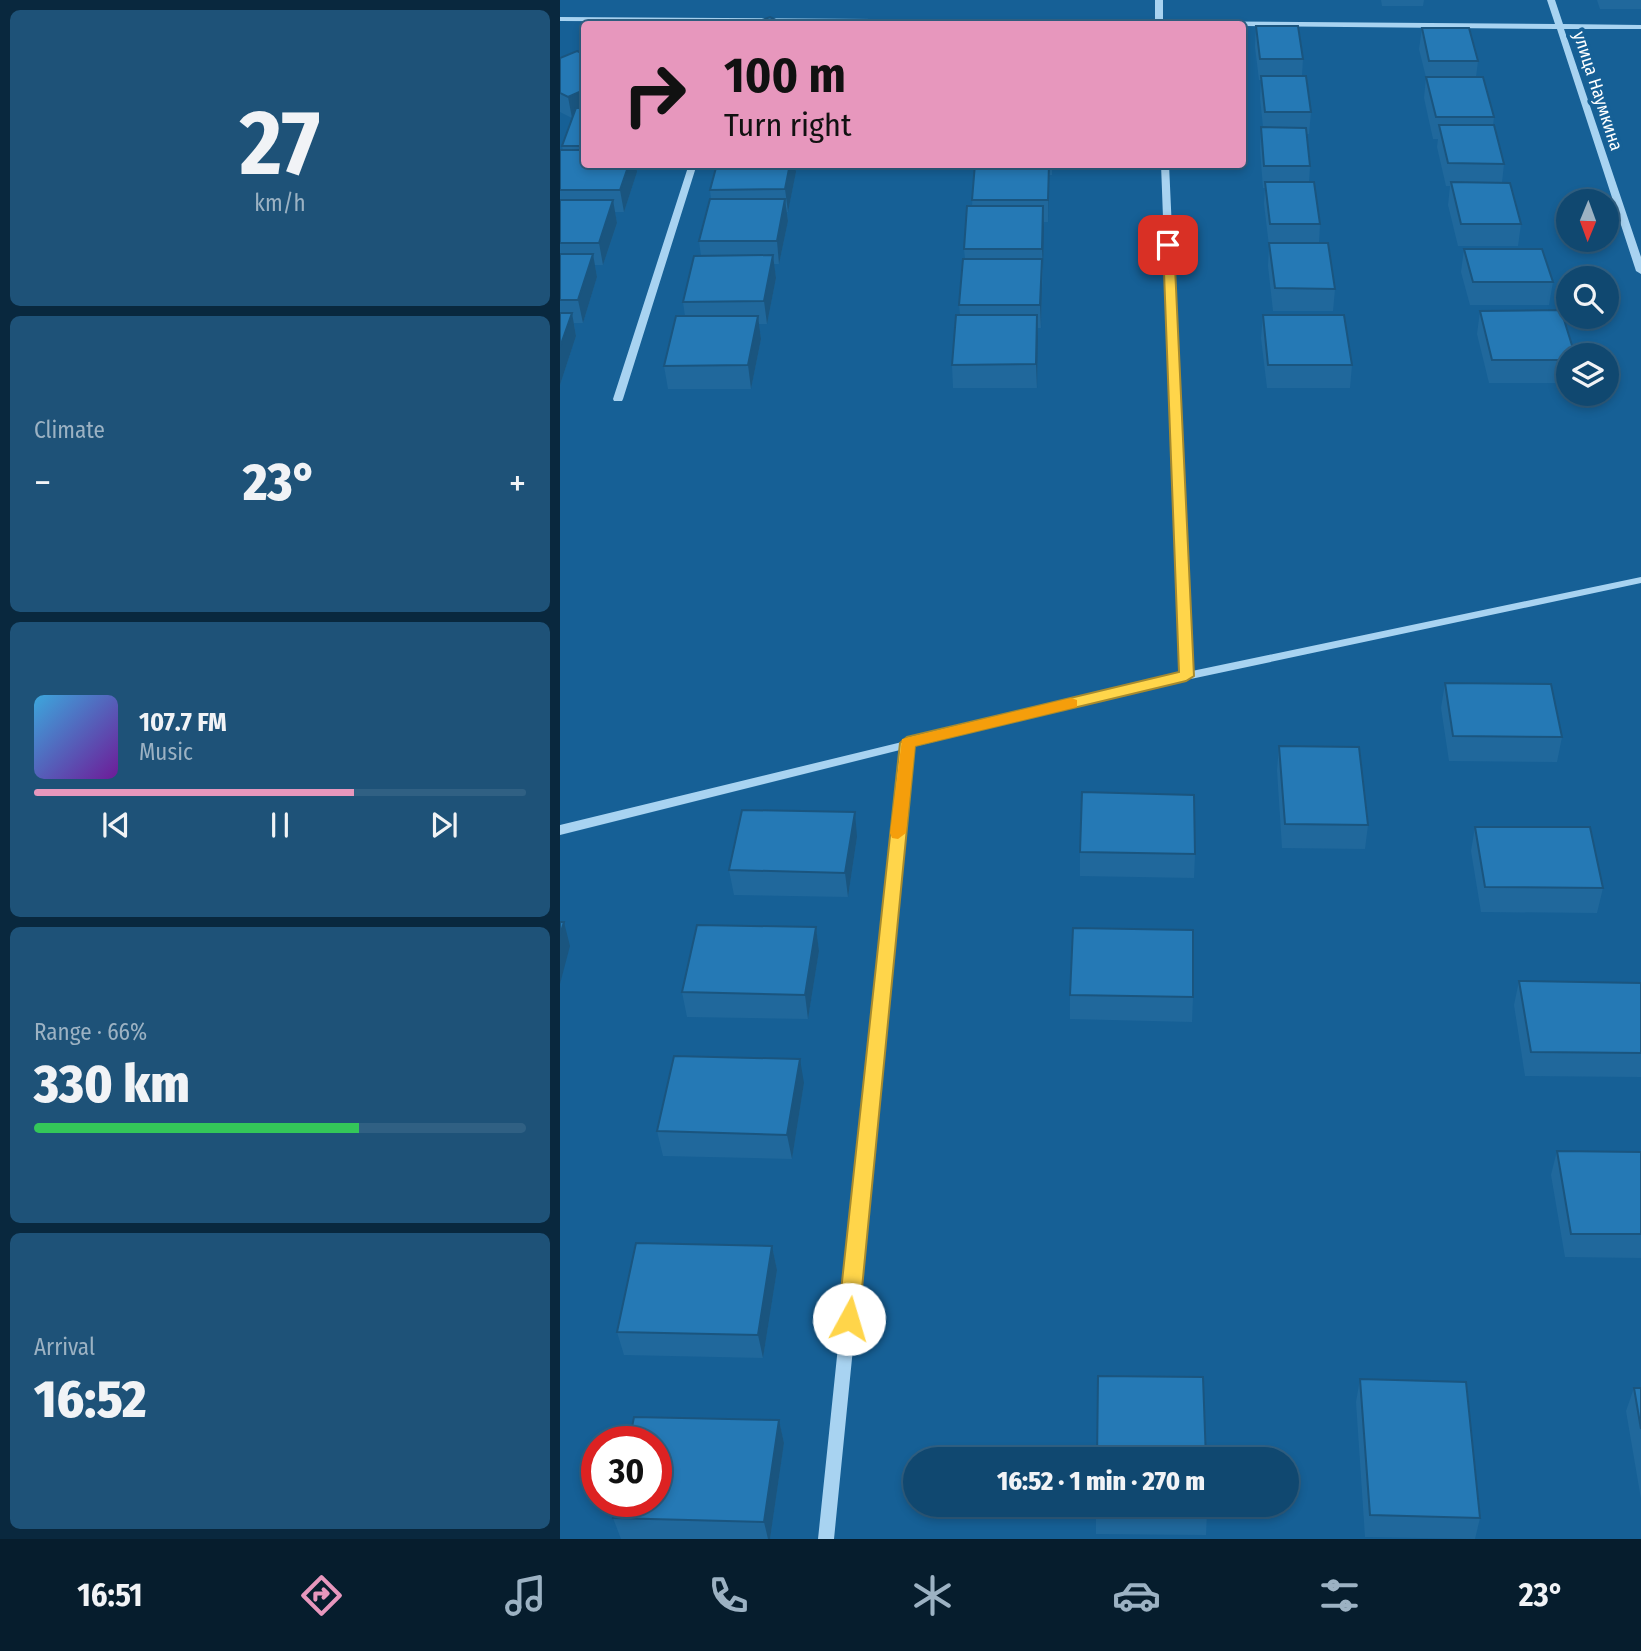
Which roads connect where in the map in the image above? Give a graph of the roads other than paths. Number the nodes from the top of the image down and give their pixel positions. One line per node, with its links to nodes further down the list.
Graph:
1 (1159, 0): 8 (street)
2 (1551, 0): 11 (street, улица Наумкина)
3 (560, 19): 4 (street)
4 (570, 19): 5 (street); 9 (street)
5 (915, 20): 6 (lane); 7 (street)
6 (912, 21)
7 (996, 21)
8 (1159, 21)
9 (581, 24)
10 (1246, 24): 11 (street)
11 (1559, 26): 12 (street); 15 (street, улица Наумкина)
12 (1641, 27)
13 (692, 168): 16 (street)
14 (1165, 168): 18 (street)
15 (1641, 271)
16 (618, 399)
17 (1641, 580): 18 (street)
18 (1186, 676): 19 (street)
19 (907, 743): 20 (street); 21 (street)
20 (560, 830)
21 (826, 1539)

